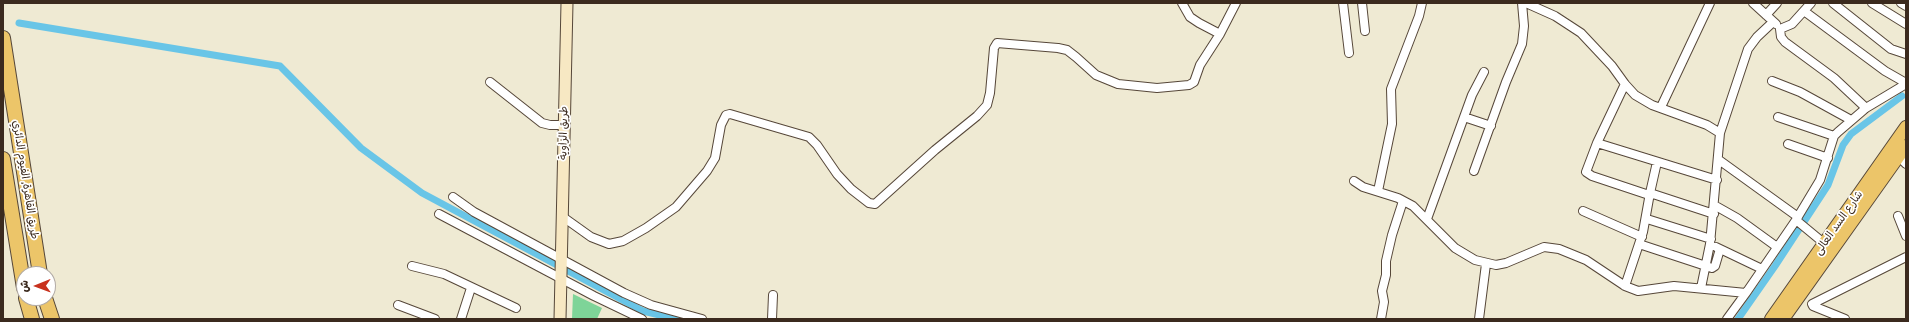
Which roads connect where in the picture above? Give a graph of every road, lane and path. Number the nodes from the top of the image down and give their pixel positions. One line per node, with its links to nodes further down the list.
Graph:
1 (567, 3): 39 (street, طريق الزاوية)
2 (1182, 3): 23 (street)
3 (1343, 3): 25 (street)
4 (1362, 3): 22 (street)
5 (1422, 3): 55 (street)
6 (1522, 3): 40 (street)
7 (1526, 3): 32 (street)
8 (1710, 3): 34 (street)
9 (1753, 3): 18 (street)
10 (1777, 3): 18 (street)
11 (1811, 3): 17 (street)
12 (1833, 3): 26 (street)
13 (1872, 3): 20 (street)
14 (1901, 3): 16 (street)
15 (1234, 4): 23 (street)
16 (1906, 6)
17 (1804, 11): 21 (street); 31 (street)
18 (1766, 15): 19 (street)
19 (1773, 22): 21 (street); 42 (street)
20 (1906, 24)
21 (1780, 29): 35 (street)
22 (1365, 31)
23 (1220, 34): 65 (street)
24 (3, 38): 27 (highway, طريق القاهرة, الفيوم الدائري)
25 (1349, 53)
26 (1906, 54)
27 (5, 70): 33 (highway, طريق القاهرة, الفيوم الدائري)
28 (1484, 72): 37 (street)
29 (1772, 81): 38 (street)
30 (490, 82): 39 (street)
31 (1906, 83): 35 (street)
32 (1625, 84): 34 (street); 44 (street)
33 (8, 106): 79 (highway, طريق القاهرة, الفيوم الدائري)
34 (1660, 107): 42 (street)
35 (1866, 108): 38 (street)
36 (1778, 116): 43 (street)
37 (1464, 117): 40 (street); 66 (street)
38 (1851, 120): 43 (street)
39 (564, 125): 65 (street, طريق الزاوية)
40 (1491, 126): 52 (street)
41 (1906, 127): 59 (main road, شارع السد العالى)
42 (1720, 133): 49 (street)
43 (1834, 136): 47 (street)
44 (1597, 143): 51 (street); 56 (street)
45 (1788, 144): 47 (street)
46 (1906, 146): 50 (main road, شارع السد العالى)
47 (1828, 158): 68 (street)
48 (3, 159): 78 (highway, طريق القاهرة, الفيوم الدائري)
49 (1719, 160): 54 (street); 68 (street)
50 (1902, 160): 59 (main road, شارع السد العالى)
51 (1658, 162): 54 (street); 56 (street)
52 (1474, 171)
53 (1354, 180): 55 (street)
54 (1717, 180): 60 (street)
55 (1378, 191): 58 (street)
56 (1650, 194): 63 (street); 67 (street)
57 (453, 197): 76 (street)
58 (1403, 200): 66 (street); 101 (street)
59 (1858, 204): 72 (main road, شارع السد العالى); 105 (main road, شارع السد العالى)
60 (1714, 205): 63 (street); 73 (street)
61 (1583, 211): 70 (street)
62 (440, 214): 83 (street)
63 (1714, 214): 71 (street)
64 (1898, 216): 69 (street)
65 (563, 217): 76 (street, طريق الزاوية)
66 (1426, 219): 77 (street)
67 (1647, 219): 70 (street); 71 (street)
68 (1798, 220): 72 (street); 73 (street)
69 (1906, 236)
70 (1641, 240): 81 (street); 84 (street)
71 (1710, 241): 74 (street); 81 (street)
72 (1825, 244): 104 (main road, شارع السد العالى)
73 (1777, 247): 82 (street)
74 (1720, 249): 81 (street); 82 (street)
75 (1906, 257): 106 (street)
76 (562, 261): 83 (street, طريق الزاوية); 99 (street)
77 (1486, 264): 84 (street); 102 (street)
78 (20, 266)
79 (38, 266)
80 (412, 266): 85 (street)
81 (1706, 266): 86 (street)
82 (1762, 269): 87 (street)
83 (561, 277): 97 (street, طريق الزاوية); 98 (street)
84 (1625, 286): 86 (street)
85 (471, 288): 92 (street); 96 (street)
86 (1701, 288): 87 (street)
87 (1746, 293): 103 (street)
88 (773, 296): 100 (street)
89 (398, 305): 95 (street)
90 (28, 306): 93 (highway)
91 (48, 306): 94 (highway)
92 (516, 308)
93 (32, 319)
94 (52, 319)
95 (435, 319)
96 (461, 319)
97 (560, 319)
98 (642, 319)
99 (702, 319)
100 (772, 319)
101 (1381, 319)
102 (1479, 319)
103 (1728, 319)
104 (1771, 319)
105 (1783, 319)
106 (1845, 319)

